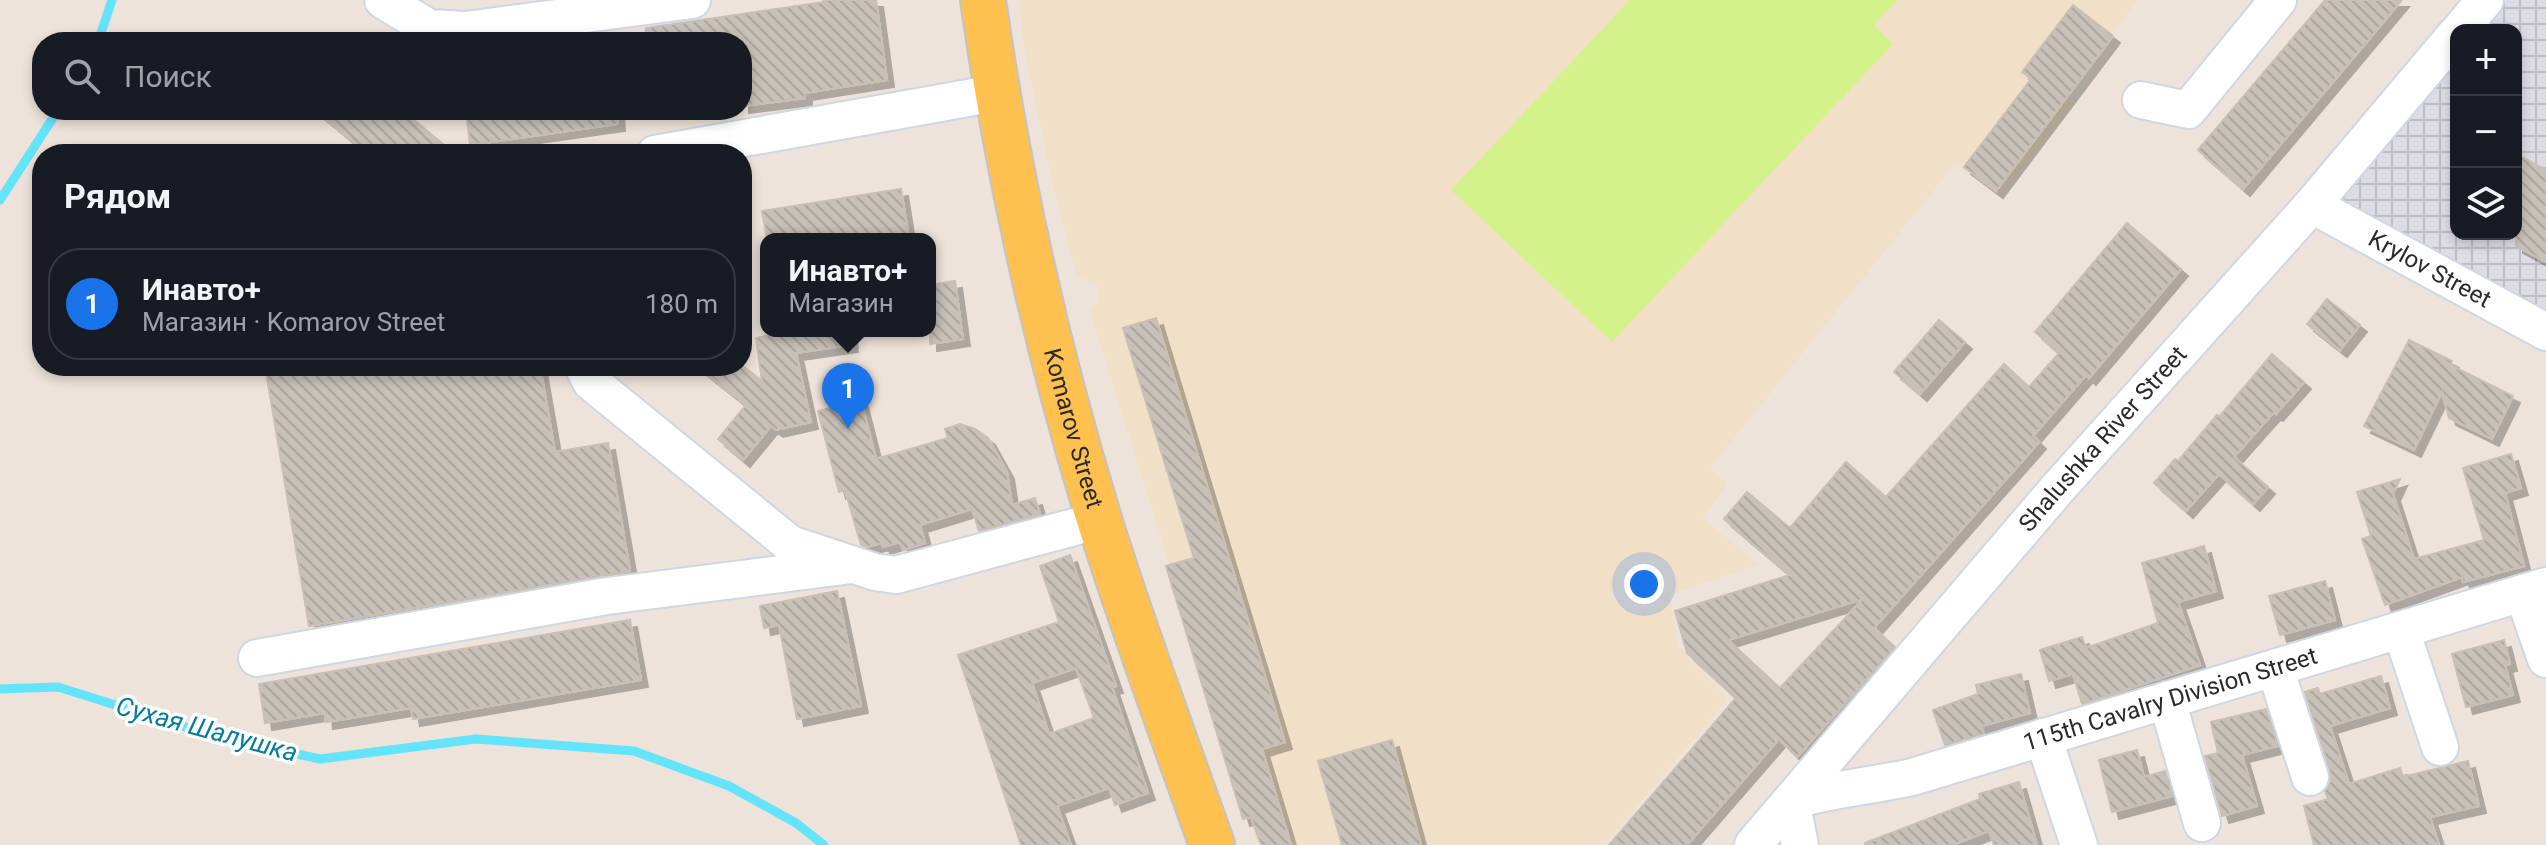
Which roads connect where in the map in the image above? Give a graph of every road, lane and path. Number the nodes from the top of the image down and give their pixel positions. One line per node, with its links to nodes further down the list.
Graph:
1 (383, 0): 2 (street)
2 (692, 0)
3 (983, 0): 8 (main road, Komarov Street)
4 (2278, 0): 9 (street)
5 (2485, 0): 6 (street, Shalushka River Street)
6 (2465, 24)
7 (2450, 41): 11 (street, Shalushka River Street)
8 (996, 93): 10 (street); 14 (main road, Komarov Street)
9 (2141, 100)
10 (711, 144)
11 (2312, 205): 12 (street, Krylov Street); 25 (street, Shalushka River Street)
12 (2546, 332)
13 (588, 376): 15 (street)
14 (1100, 520): 15 (street); 27 (main road, Komarov Street)
15 (852, 565): 18 (street)
16 (2535, 590): 17 (street, 115th Cavalry Division Street); 19 (street)
17 (2401, 630): 20 (street, 115th Cavalry Division Street); 23 (street)
18 (257, 658)
19 (2546, 659)
20 (2275, 668): 21 (street, 115th Cavalry Division Street); 24 (street)
21 (2167, 700): 22 (street, 115th Cavalry Division Street); 26 (street)
22 (2043, 737): 25 (street, 115th Cavalry Division Street); 30 (street)
23 (2440, 747)
24 (2310, 777)
25 (1791, 801): 28 (street, Shalushka River Street); 29 (street)
26 (2202, 823)
27 (1212, 845)
28 (1753, 845)
29 (1800, 845)
30 (2079, 845)

